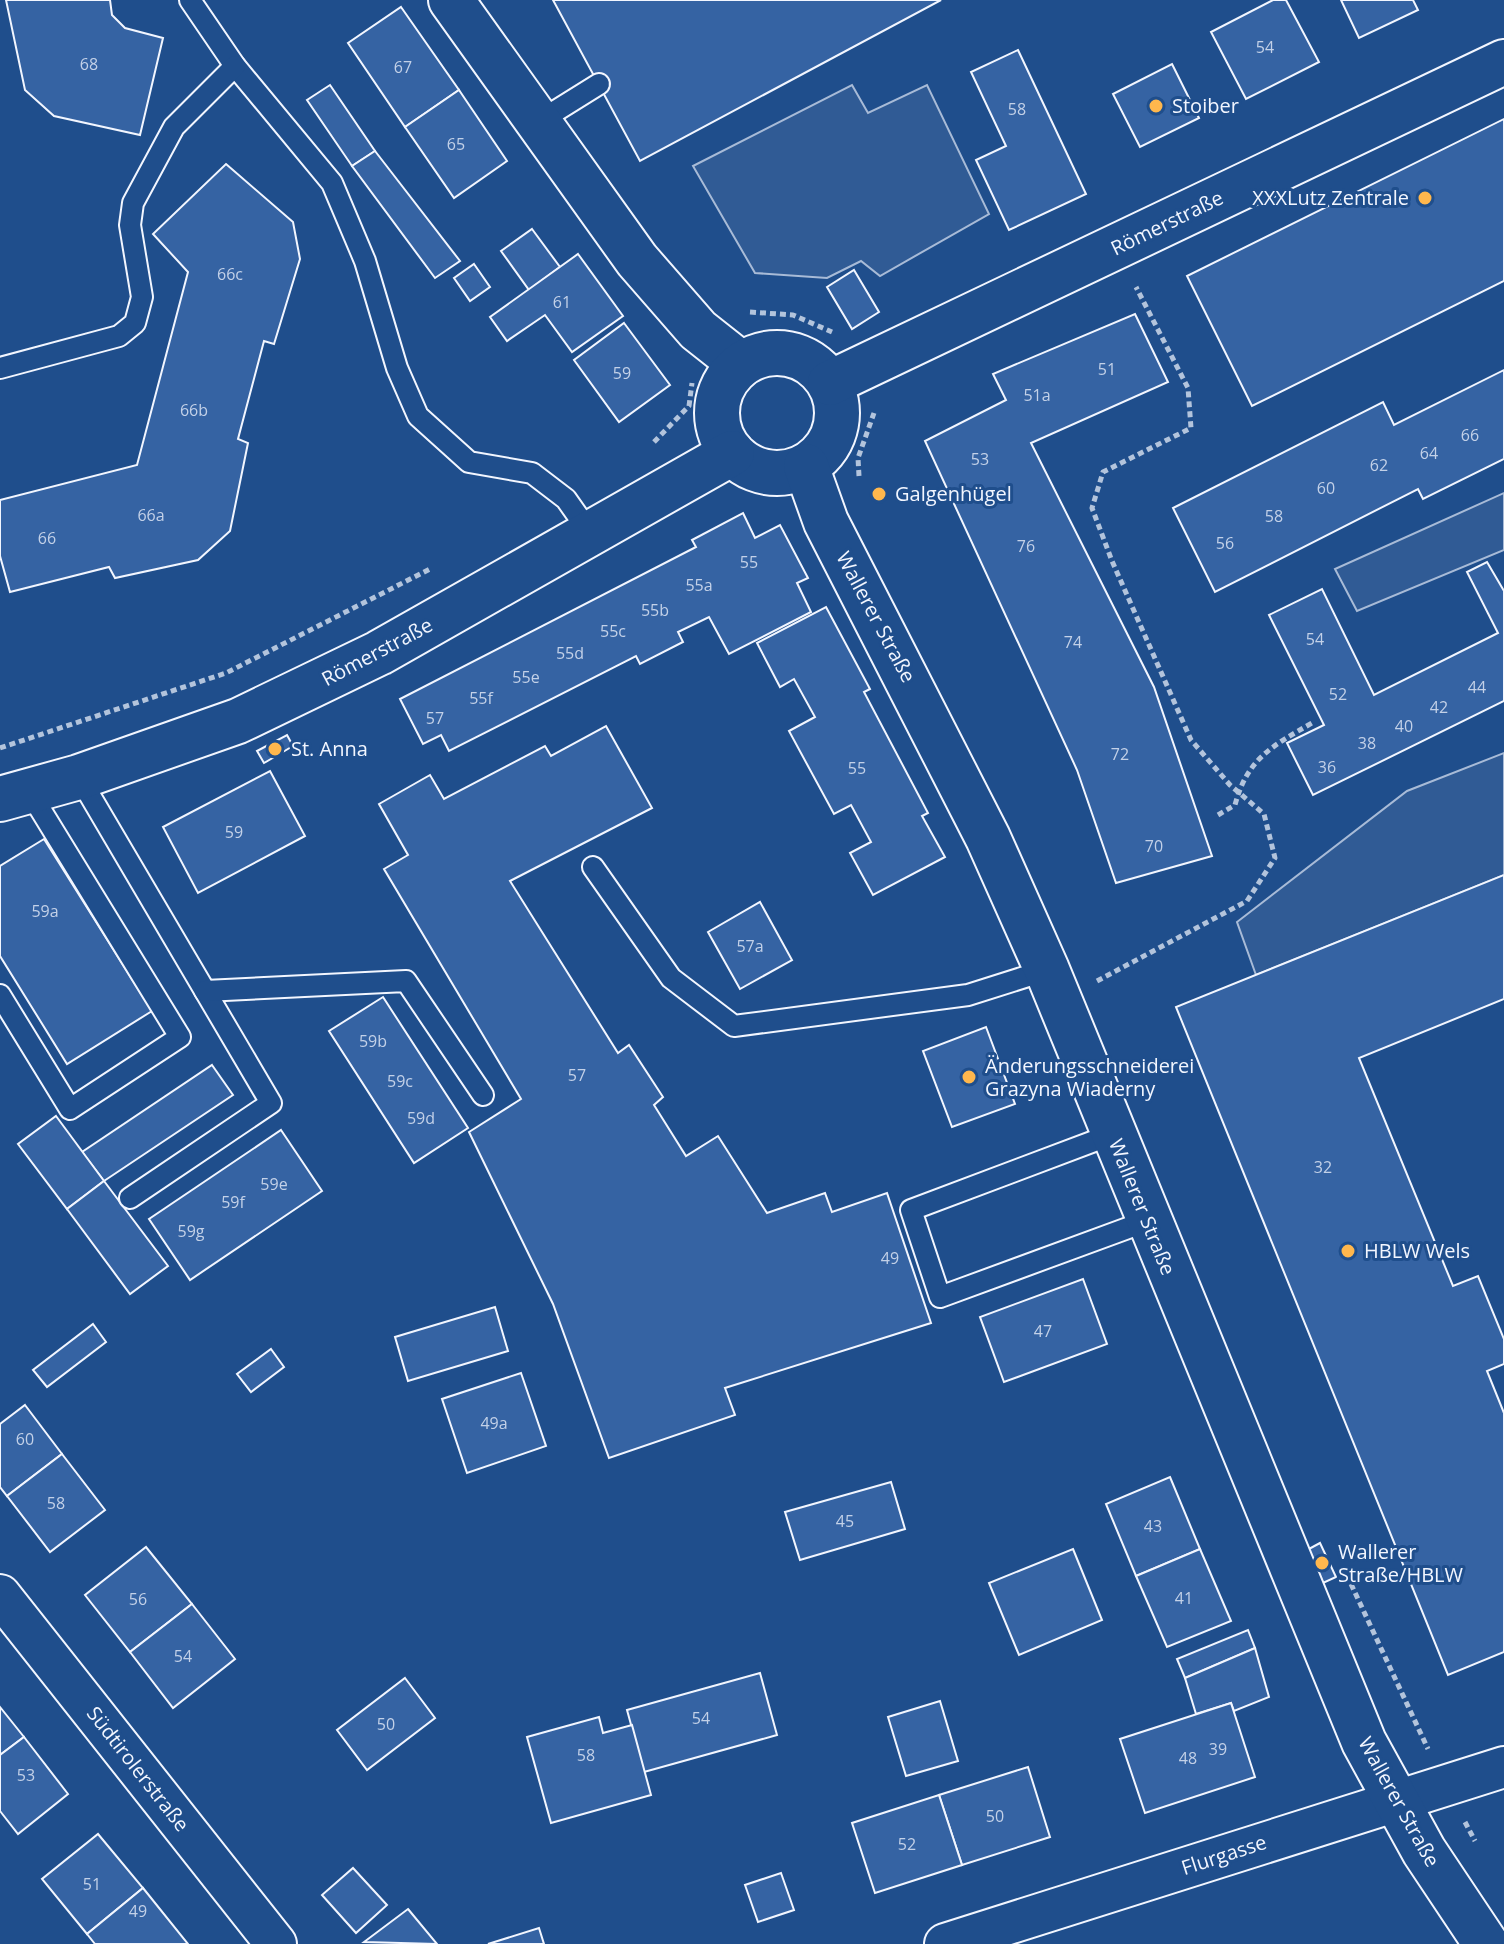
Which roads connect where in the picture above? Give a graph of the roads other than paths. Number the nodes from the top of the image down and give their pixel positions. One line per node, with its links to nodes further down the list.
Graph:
1 (190, 0): 4 (lane)
2 (451, 0): 6 (street)
3 (1504, 62): 9 (street, Römerstraße)
4 (235, 66): 8 (lane); 12 (lane)
5 (599, 84): 6 (lane)
6 (538, 122): 7 (street)
7 (741, 364): 9 (street); 10 (street)
8 (0, 368)
9 (830, 383): 11 (street)
10 (732, 453): 11 (street); 12 (street, Römerstraße)
11 (806, 466): 16 (street, Wallerer Straße)
12 (590, 533): 13 (street, Römerstraße)
13 (79, 777): 14 (street, Römerstraße); 17 (lane)
14 (14, 795): 18 (lane)
15 (593, 867): 16 (lane)
16 (1047, 970): 20 (street, Wallerer Straße)
17 (205, 991): 19 (lane); 21 (lane)
18 (0, 995)
19 (483, 1095)
20 (1113, 1134): 22 (street, Wallerer Straße); 22 (lane)
21 (130, 1198)
22 (1147, 1221): 25 (street, Wallerer Straße)
23 (0, 1595): 26 (street, Südtirolerstraße)
24 (1504, 1767): 25 (street, Flurgasse)
25 (1395, 1800): 27 (street, Flurgasse); 28 (street, Wallerer Straße)
26 (276, 1944)
27 (945, 1944)
28 (1486, 1944)

